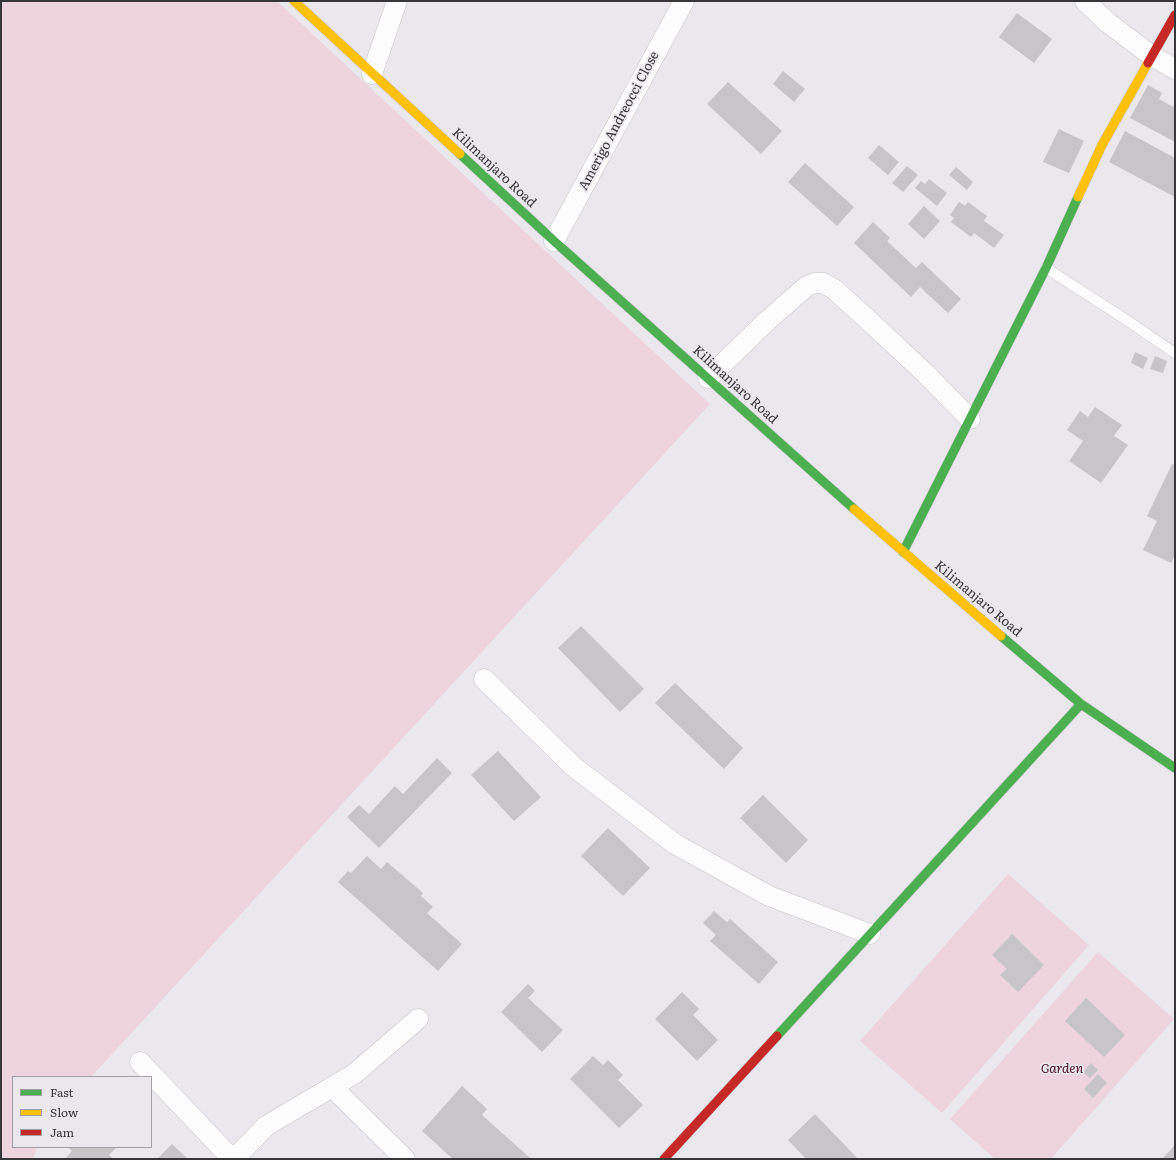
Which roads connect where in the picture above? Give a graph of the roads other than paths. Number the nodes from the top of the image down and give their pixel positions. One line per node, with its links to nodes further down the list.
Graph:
1 (294, 1): 8 (street, Kilimanjaro Road)
2 (397, 1): 8 (street)
3 (684, 1): 9 (street, Amerigo Andreocci Close)
4 (1085, 1): 6 (street)
5 (1175, 15): 6 (street)
6 (1152, 56): 7 (street); 10 (street)
7 (1175, 69)
8 (372, 74): 9 (street, Kilimanjaro Road)
9 (554, 241): 12 (street, Kilimanjaro Road)
10 (1046, 268): 11 (lane); 13 (street)
11 (1175, 353)
12 (708, 378): 13 (street); 14 (street, Kilimanjaro Road)
13 (970, 419): 14 (street)
14 (903, 552): 16 (street, Kilimanjaro Road)
15 (484, 679): 18 (street)
16 (1082, 704): 17 (street, Kilimanjaro Road); 18 (street)
17 (1175, 768)
18 (870, 934): 24 (street)
19 (418, 1019): 21 (street)
20 (140, 1062): 22 (street)
21 (332, 1087): 22 (street); 23 (street)
22 (233, 1159)
23 (406, 1159)
24 (664, 1159)

